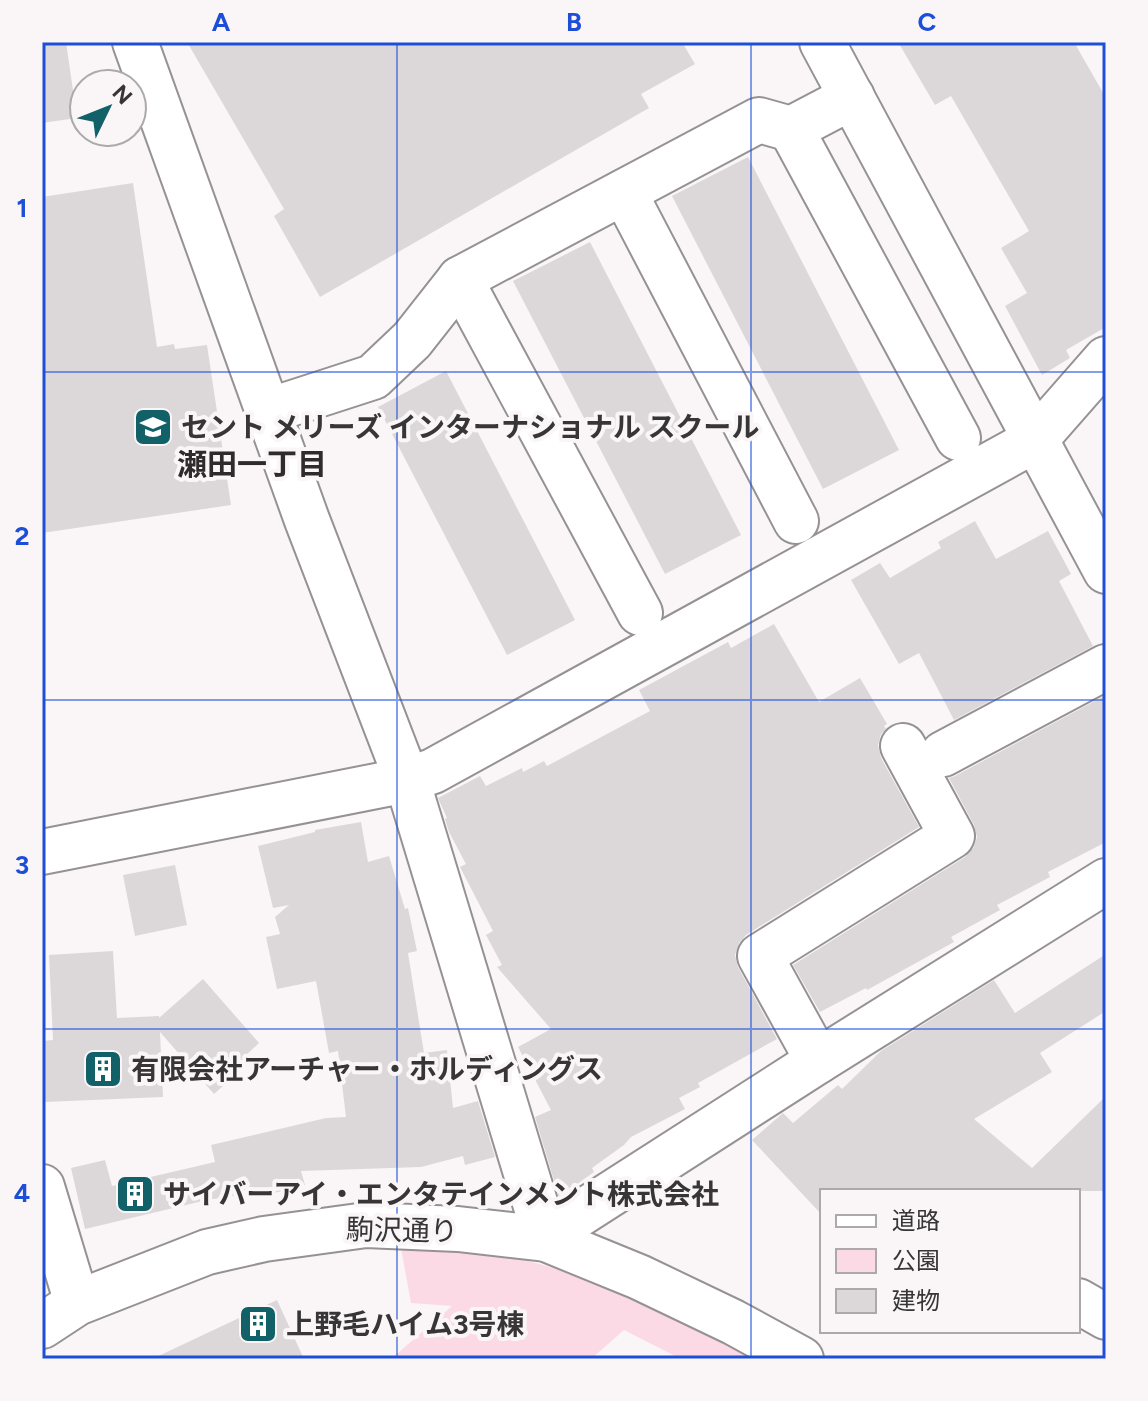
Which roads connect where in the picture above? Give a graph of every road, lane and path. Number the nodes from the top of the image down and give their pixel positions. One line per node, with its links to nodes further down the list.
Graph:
1 (135, 42): 8 (street)
2 (822, 42): 3 (street)
3 (852, 97): 4 (street); 10 (street)
4 (791, 129): 5 (street); 9 (street)
5 (624, 192): 6 (street); 11 (street)
6 (460, 279): 8 (street); 13 (street)
7 (1106, 359): 10 (street)
8 (268, 411): 15 (street)
9 (958, 438)
10 (1035, 440): 12 (street); 15 (street)
11 (796, 521)
12 (1106, 571)
13 (640, 613)
14 (1106, 667): 18 (street)
15 (407, 780): 16 (street); 20 (street)
16 (42, 852)
17 (1106, 881): 18 (street)
18 (818, 1061): 20 (street)
19 (42, 1187): 22 (street)
20 (546, 1239): 22 (street, 駒沢通り); 24 (street, 駒沢通り)
21 (1080, 1302): 23 (street)
22 (59, 1314)
23 (1106, 1317)
24 (801, 1359)

